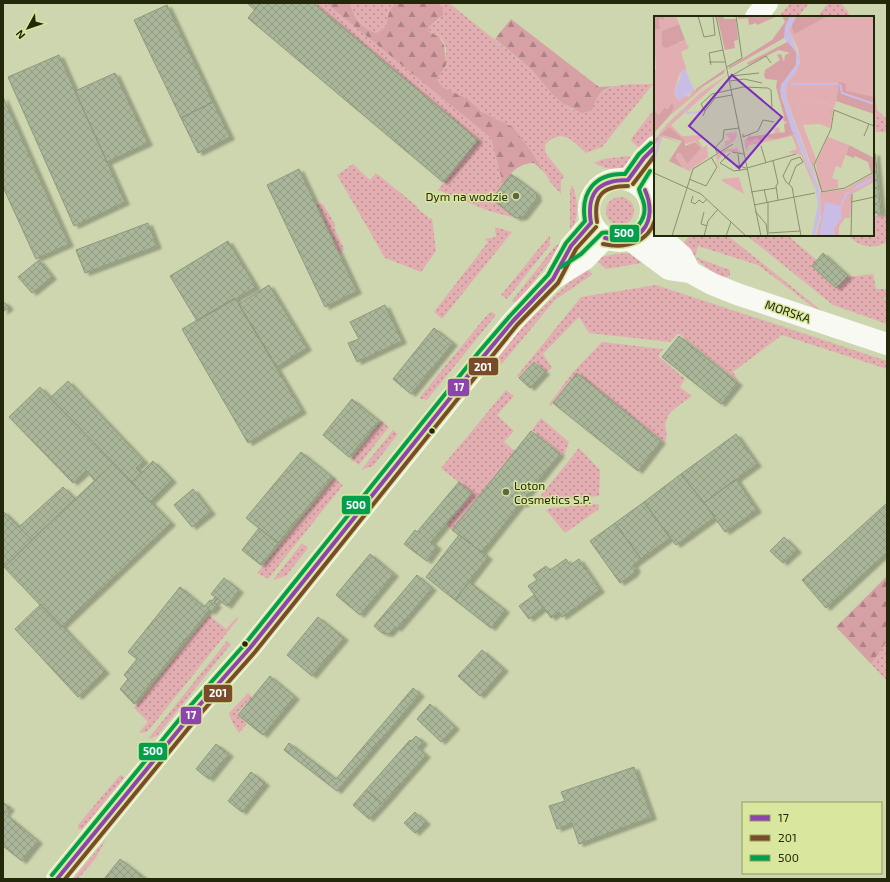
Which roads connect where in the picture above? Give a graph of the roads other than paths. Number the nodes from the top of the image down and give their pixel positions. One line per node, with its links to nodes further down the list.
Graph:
1 (767, 3): 2 (main road)
2 (757, 16)
3 (654, 148): 4 (main road)
4 (643, 181): 5 (main road); 6 (main road)
5 (598, 231): 8 (main road); 11 (main road)
6 (653, 231): 8 (main road)
7 (659, 236): 9 (main road)
8 (630, 240): 9 (main road, MORSKA)
9 (690, 272): 10 (main road, MORSKA)
10 (887, 344)
11 (57, 879)

